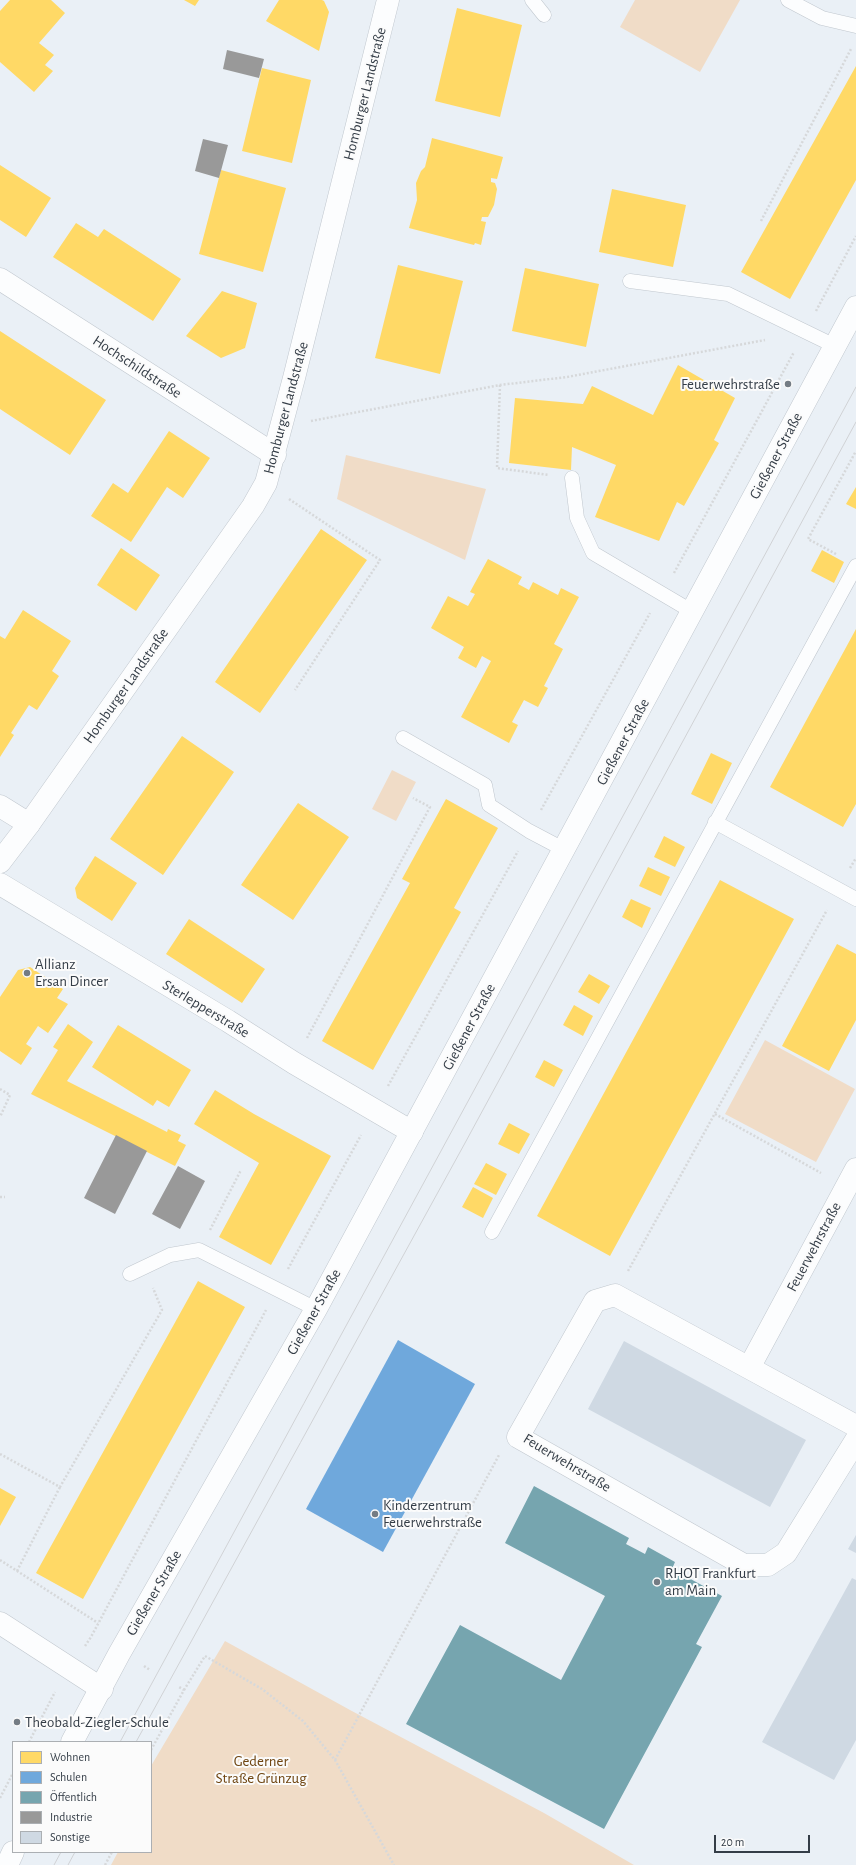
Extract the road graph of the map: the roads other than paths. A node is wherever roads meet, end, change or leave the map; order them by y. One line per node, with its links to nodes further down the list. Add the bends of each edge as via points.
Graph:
1 (388, 0): 10 (street, Homburger Landstraße)
2 (532, 0): 4 (lane)
3 (788, 0): 5 (lane, via 822,18)
4 (544, 15)
5 (856, 26)
6 (0, 279): 10 (street, Hochschildstraße)
7 (630, 281): 9 (lane, via 728,294)
8 (856, 307): 9 (street, Gießener Straße)
9 (835, 346): 13 (street, Gießener Straße)
10 (275, 455): 17 (street, Homburger Landstraße, via 266,483 248,512)
11 (572, 478): 13 (lane, via 576,518 593,553)
12 (856, 566): 16 (lane)
13 (693, 612): 18 (street, Gießener Straße)
14 (403, 738): 18 (lane, via 485,785 489,805)
15 (0, 806): 17 (street)
16 (716, 822): 21 (lane); 24 (lane)
17 (29, 824): 19 (street, Homburger Landstraße)
18 (565, 850): 22 (street, Gießener Straße)
19 (0, 862)
20 (0, 884): 22 (street, Sterlepperstraße)
21 (856, 899)
22 (412, 1132): 26 (street, Gießener Straße)
23 (851, 1178): 27 (street, Feuerwehrstraße)
24 (492, 1232)
25 (130, 1274): 26 (lane, via 170,1255 199,1250)
26 (316, 1309): 31 (street, Gießener Straße, via 119,1654)
27 (750, 1366): 28 (street); 29 (street, Feuerwehrstraße, via 616,1295 595,1301 518,1437 744,1565 768,1565 786,1553)
28 (856, 1426)
29 (856, 1440)
30 (0, 1623): 31 (street)
31 (102, 1689): 32 (street, Gießener Straße)
32 (73, 1741)
33 (13, 1853): 34 (street)
34 (7, 1865)

